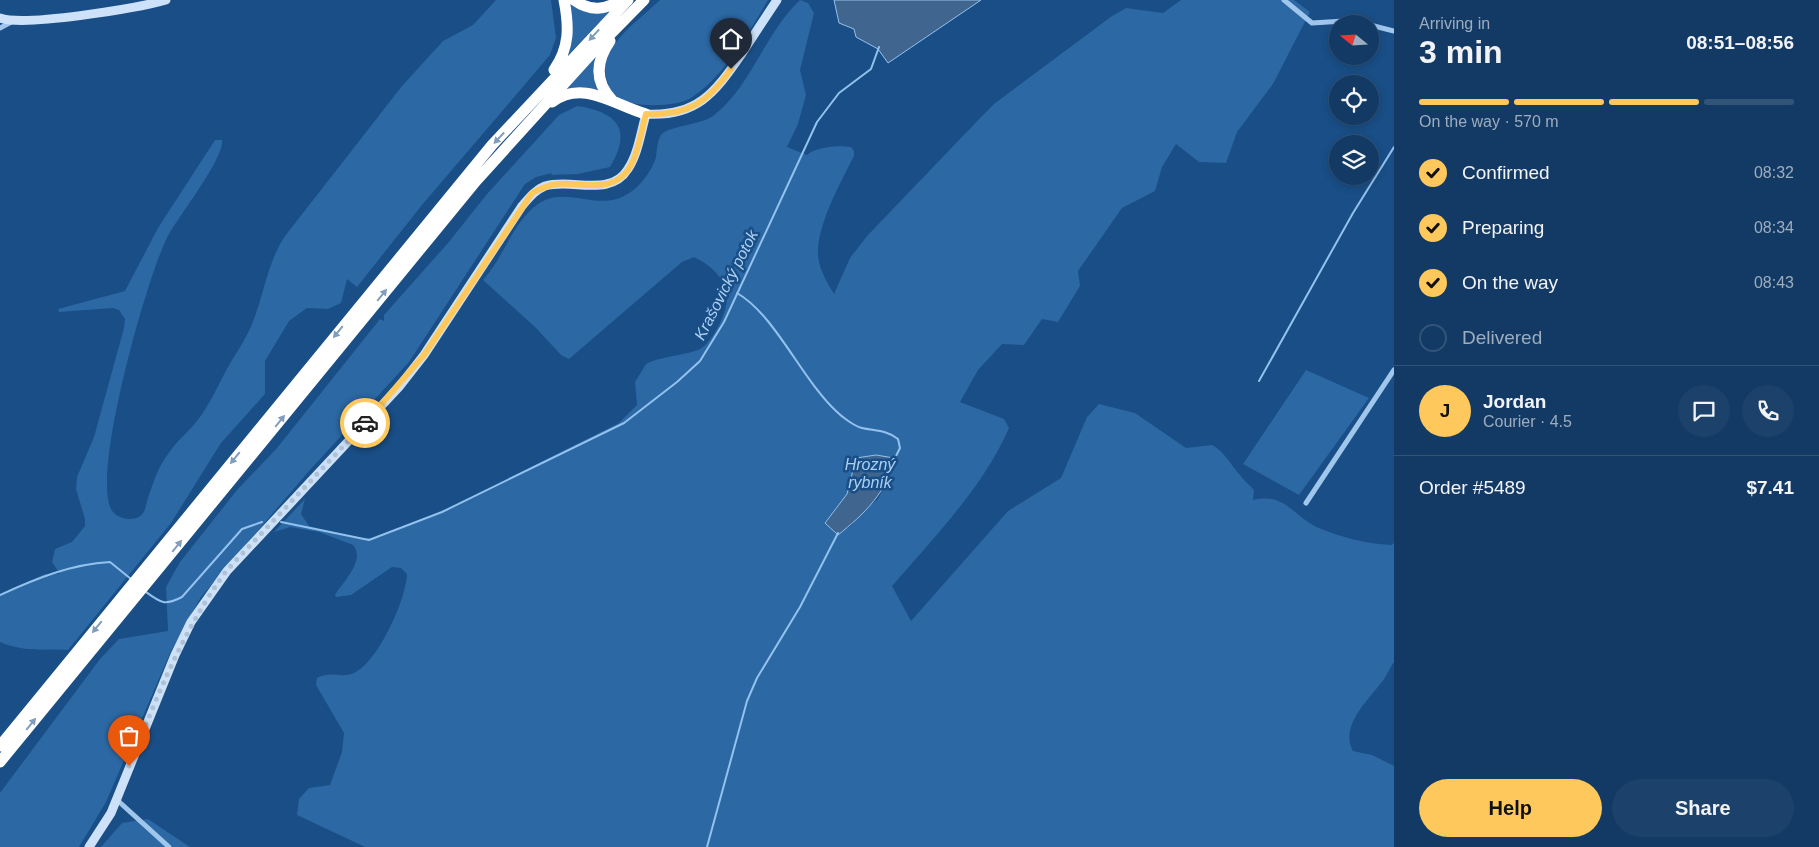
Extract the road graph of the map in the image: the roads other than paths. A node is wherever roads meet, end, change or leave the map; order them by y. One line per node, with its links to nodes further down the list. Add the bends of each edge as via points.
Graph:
1 (166, 0): 11 (street, via 136,7)
2 (564, 0): 17 (highway, via 568,22 566,47)
3 (574, 0): 4 (highway, via 586,7 599,9)
4 (622, 0)
5 (628, 0): 17 (highway, one-way to 17)
6 (644, 0): 10 (highway)
7 (778, 0): 18 (street, via 720,85 707,98 677,113)
8 (1284, 0): 12 (street, via 1312,22)
9 (0, 18): 11 (street)
10 (627, 18): 16 (highway, via 603,52 598,66 602,86); 19 (highway)
11 (14, 20): 14 (street)
12 (1329, 21)
13 (1379, 27): 15 (street)
14 (0, 28)
15 (1394, 31)
16 (614, 101): 18 (highway); 19 (highway, via 594,94 572,92 560,96)
17 (532, 102): 22 (highway, one-way to 22, via 413,240)
18 (646, 114): 26 (street, via 633,161 619,179 606,185 545,186 532,193 409,374 227,570 191,622 175,655)
19 (534, 115): 22 (highway, one-way to 19)
20 (1394, 370): 21 (street)
21 (1306, 502)
22 (142, 581): 23 (highway)
23 (132, 592): 24 (highway, one-way to 24); 25 (highway, one-way to 23)
24 (0, 746)
25 (0, 762)
26 (116, 799): 27 (street, via 111,813); 28 (street)
27 (89, 847)
28 (169, 847)

